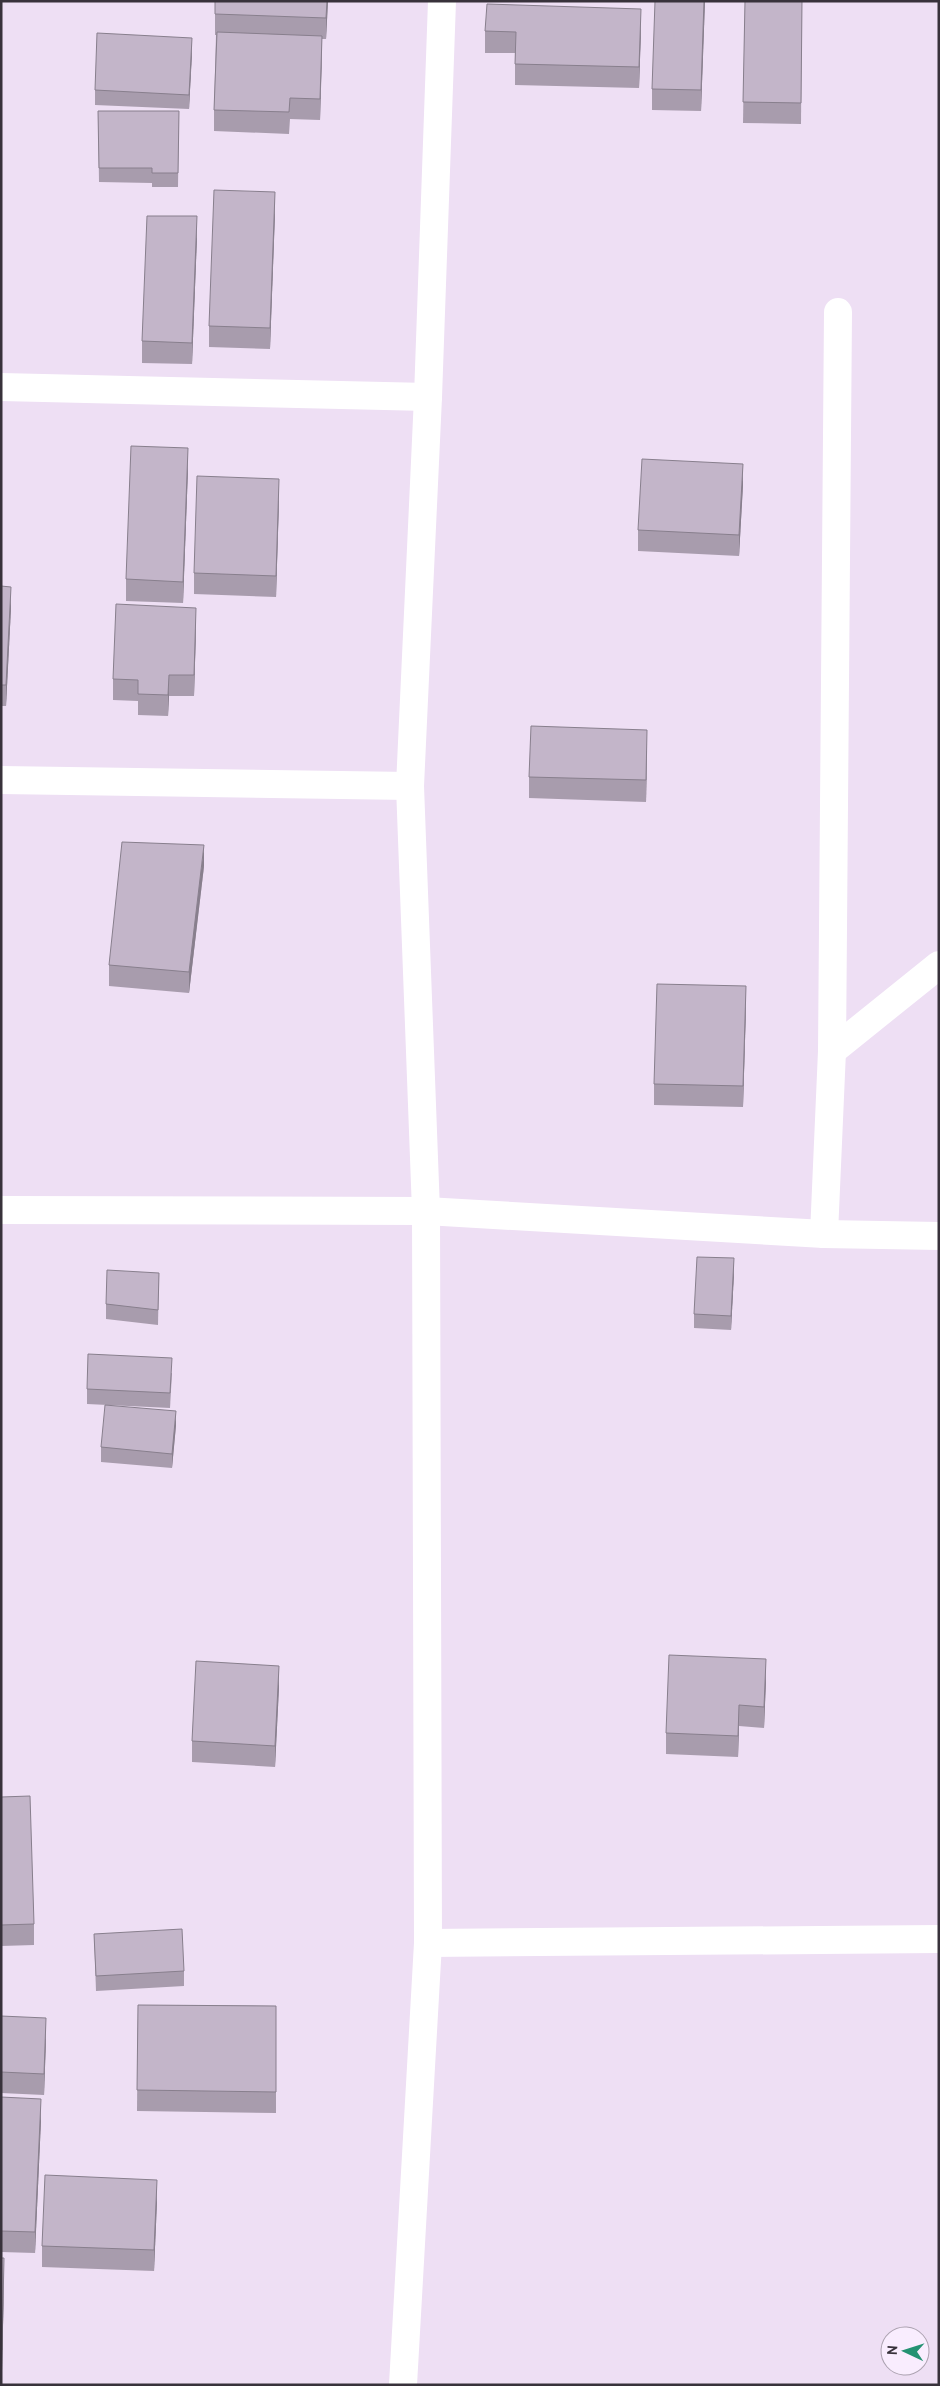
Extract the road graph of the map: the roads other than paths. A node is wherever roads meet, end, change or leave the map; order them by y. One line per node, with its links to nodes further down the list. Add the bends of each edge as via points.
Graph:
1 (442, 1): 4 (street)
2 (838, 312): 8 (street)
3 (1, 387): 4 (street)
4 (428, 397): 6 (street)
5 (1, 780): 6 (street)
6 (410, 786): 10 (street)
7 (939, 965): 8 (street)
8 (832, 1051): 11 (street)
9 (1, 1210): 10 (street)
10 (426, 1211): 11 (street); 14 (street)
11 (824, 1234): 12 (street)
12 (939, 1236)
13 (939, 1939): 14 (street)
14 (428, 1943): 15 (street)
15 (402, 2385)

